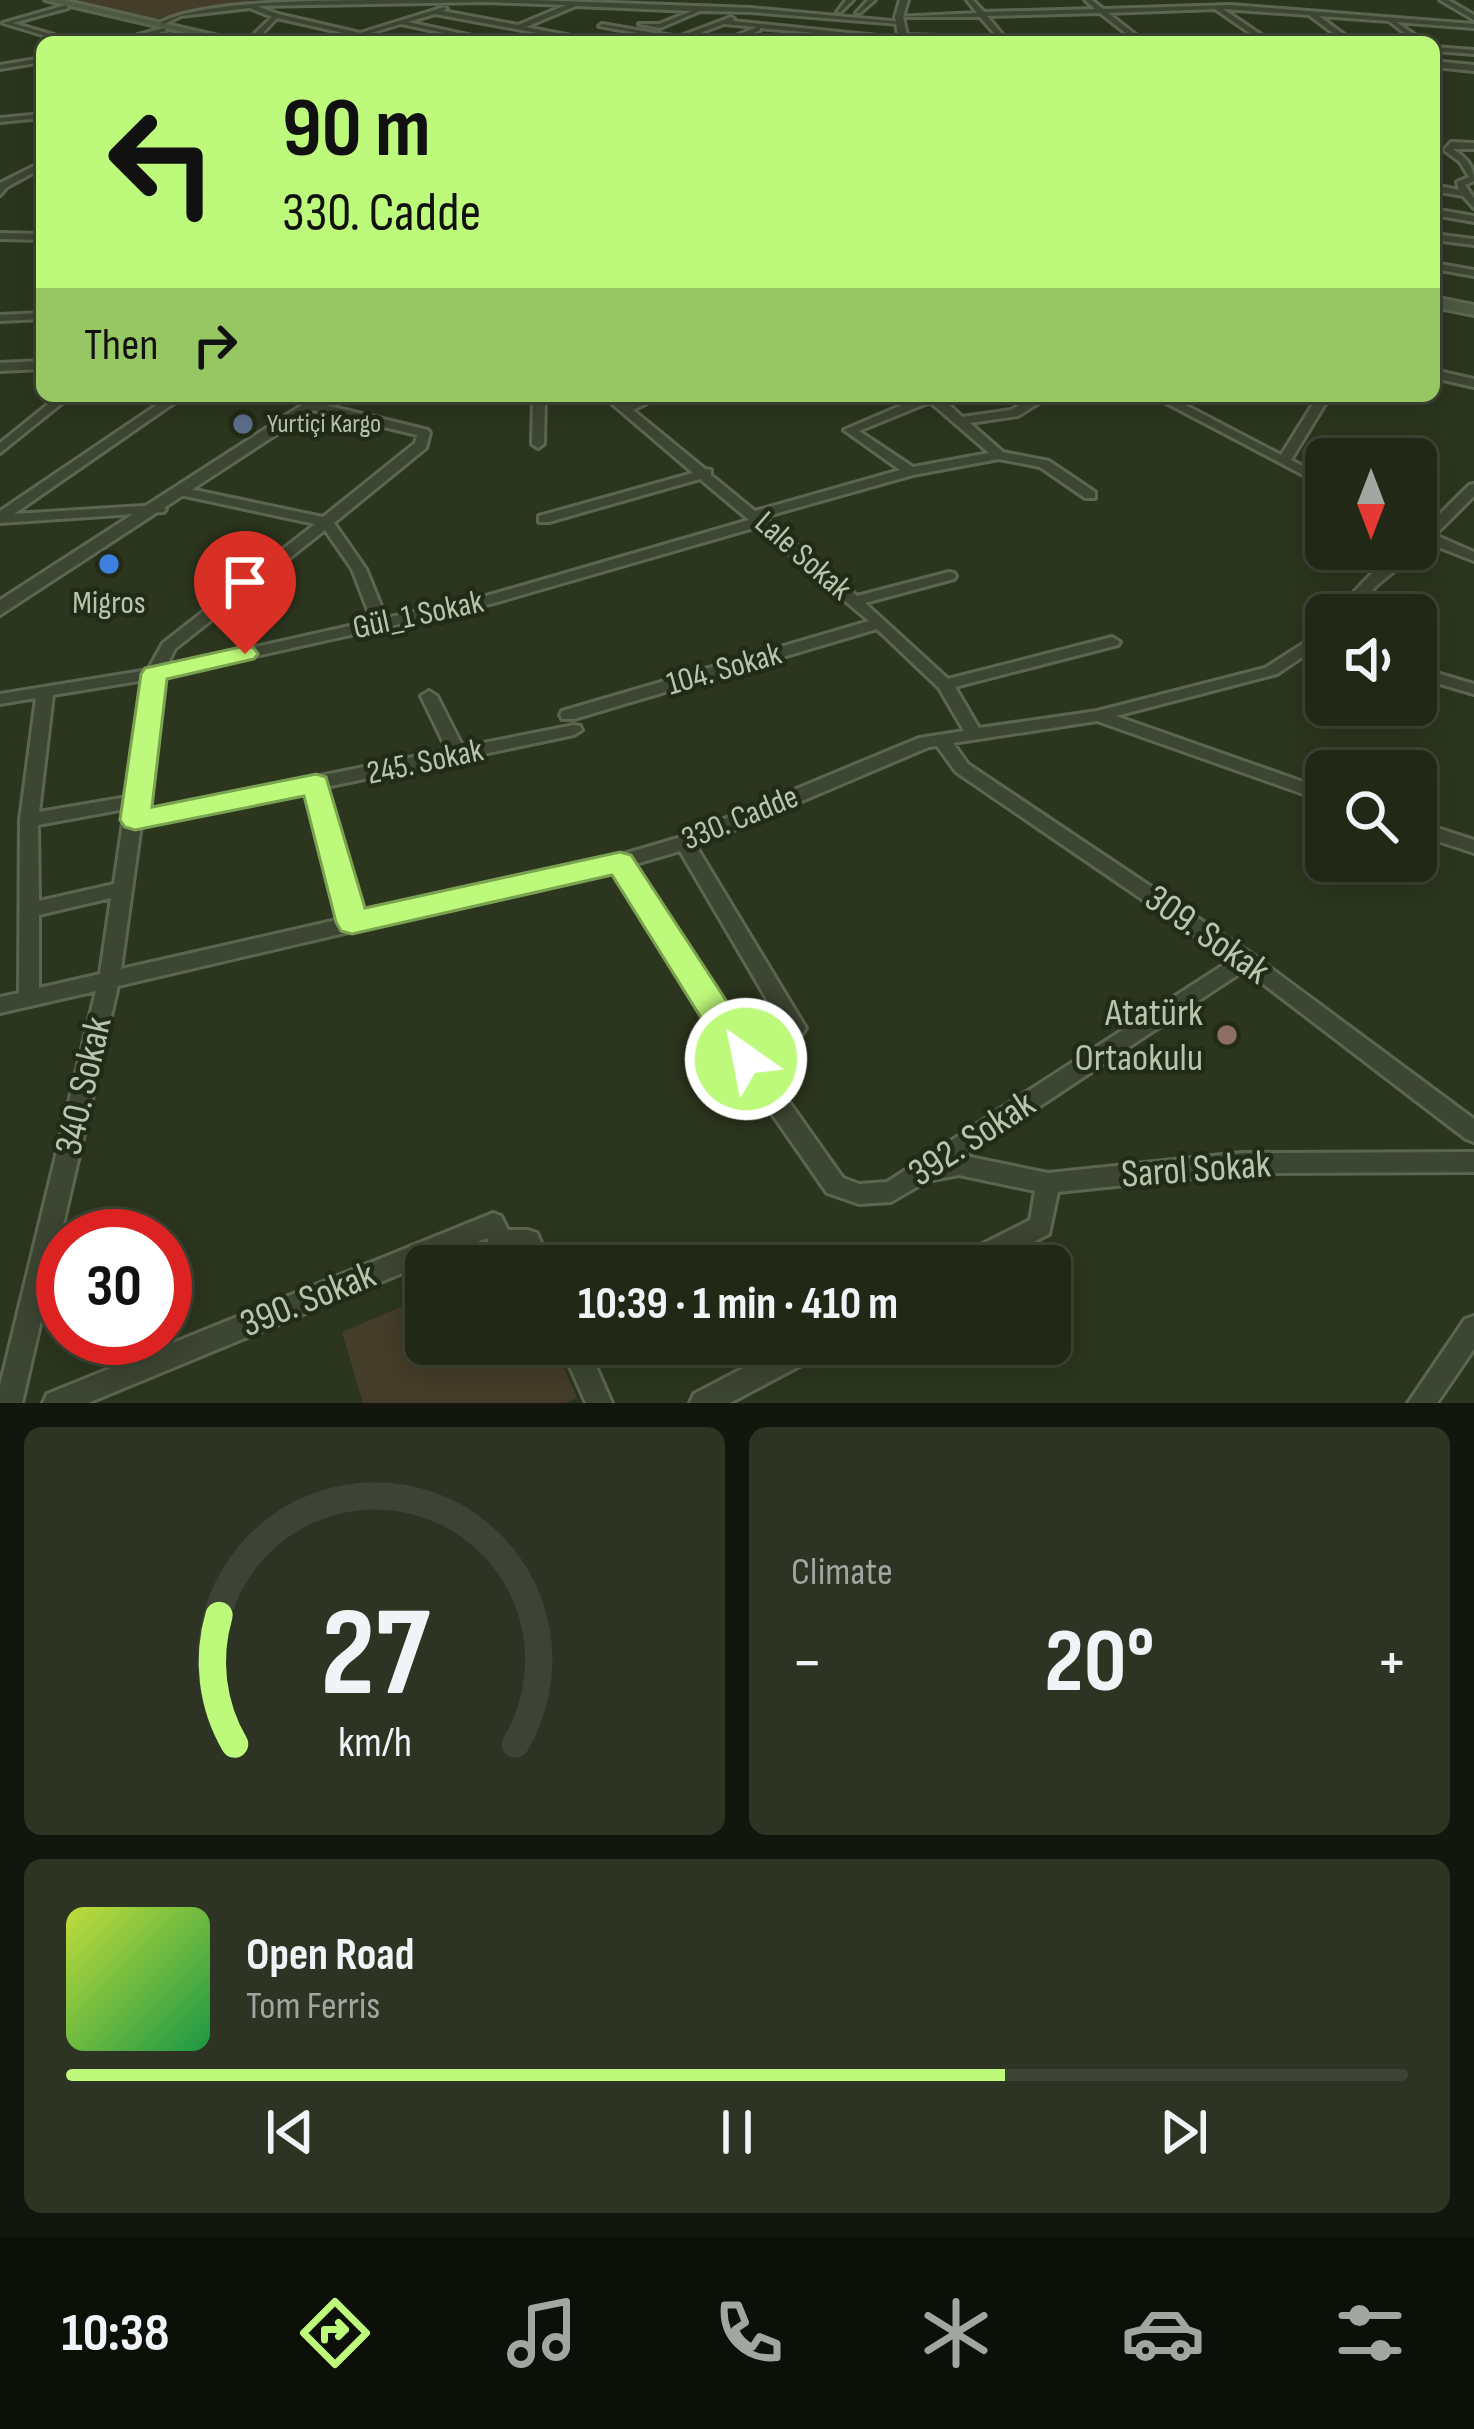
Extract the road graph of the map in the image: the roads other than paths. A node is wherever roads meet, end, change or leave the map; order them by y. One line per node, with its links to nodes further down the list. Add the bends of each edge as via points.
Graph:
1 (31, 0): 22 (main road)
2 (50, 0): 44 (main road)
3 (347, 0): 4 (street); 19 (street); 45 (street)
4 (486, 0): 15 (street); 27 (street)
5 (829, 0): 28 (street)
6 (850, 0): 26 (street)
7 (872, 0): 33 (street)
8 (904, 0): 48 (street)
9 (970, 0): 34 (street)
10 (1088, 0): 31 (street)
11 (1200, 0): 24 (street)
12 (1216, 0): 24 (street)
13 (1293, 0): 29 (street)
14 (1443, 0): 39 (street)
15 (546, 2): 16 (street); 41 (street)
16 (575, 2): 17 (street); 46 (street)
17 (600, 2): 21 (street)
18 (766, 2): 25 (street); 28 (street)
19 (252, 3): 32 (street); 44 (street, via 179,14)
20 (674, 3): 21 (street); 23 (street)
21 (653, 6): 36 (street)
22 (66, 8): 42 (street); 44 (main road)
23 (704, 8): 25 (street); 36 (street, via 661,26)
24 (1227, 8): 29 (street); 31 (street); 71 (street); 72 (street)
25 (750, 10): 30 (street); 37 (street)
26 (839, 10): 28 (street); 33 (street)
27 (434, 12): 40 (street); 41 (street)
28 (816, 12): 30 (street); 33 (street)
29 (1310, 12): 35 (street); 73 (street)
30 (785, 13): 43 (street)
31 (1105, 14): 34 (street); 70 (street)
32 (275, 16): 45 (street); 56 (street)
33 (856, 16): 38 (street); 48 (street); 66 (street)
34 (984, 16): 48 (street); 69 (street)
35 (1387, 19): 39 (street); 47 (street)
36 (616, 20): 62 (street, via 602,26)
37 (724, 22): 43 (street); 63 (street)
38 (880, 22): 48 (street); 67 (street)
39 (1474, 22)
40 (402, 23): 49 (street); 50 (street)
41 (494, 23): 46 (street)
42 (3, 24): 52 (street)
43 (766, 26): 64 (street); 65 (street)
44 (162, 27): 53 (street); 54 (main road); 55 (main road)
45 (332, 28): 50 (street)
46 (520, 28): 61 (street)
47 (1401, 28): 51 (street); 74 (street)
48 (901, 29): 68 (street)
49 (447, 32): 59 (street); 60 (street)
50 (360, 35): 57 (street); 58 (street)
51 (1474, 35)
52 (50, 36)
53 (135, 36)
54 (194, 36)
55 (208, 36)
56 (256, 36)
57 (356, 36)
58 (365, 36)
59 (434, 36)
60 (467, 36)
61 (563, 36)
62 (653, 36)
63 (685, 36)
64 (741, 36)
65 (829, 36)
66 (849, 36)
67 (878, 36)
68 (946, 36)
69 (1000, 36)
70 (1131, 36)
71 (1261, 36)
72 (1271, 36)
73 (1343, 36)
74 (1412, 36)
75 (1440, 50): 76 (street)
76 (1474, 52)
77 (1440, 54): 80 (street)
78 (36, 63): 81 (street)
79 (1440, 65): 80 (street)
80 (1457, 66): 82 (street)
81 (0, 67)
82 (1474, 68)
83 (36, 117): 84 (street)
84 (0, 120)
85 (1474, 146): 87 (street, via 1448,150)
86 (36, 168): 90 (street)
87 (1474, 178): 92 (street)
88 (1440, 179): 92 (street)
89 (28, 184): 90 (street)
90 (4, 186)
91 (1440, 188): 92 (street)
92 (1463, 189): 93 (street)
93 (1474, 205)
94 (1440, 213): 95 (street)
95 (1474, 219)
96 (0, 236): 97 (street)
97 (36, 237)
98 (1440, 238): 99 (street)
99 (1474, 242)
100 (1440, 267): 101 (street)
101 (1474, 273)
102 (1440, 307): 103 (main road)
103 (1474, 315)
104 (36, 316): 105 (street)
105 (0, 318)
106 (36, 365): 107 (street)
107 (0, 367)
108 (1440, 375): 109 (street)
109 (1474, 383)
110 (58, 402): 125 (street)
111 (169, 402): 135 (street)
112 (319, 402): 132 (street)
113 (323, 402): 138 (street, via 424,433 421,445)
114 (539, 402): 124 (street)
115 (616, 402): 122 (street, Lale Sokak)
116 (643, 402): 122 (street)
117 (918, 402): 128 (street, via 850,430)
118 (939, 402): 123 (street)
119 (1033, 402): 123 (street)
120 (1171, 402): 127 (street)
121 (1320, 402): 127 (street)
122 (626, 410): 130 (street, Lale Sokak)
123 (958, 421): 126 (street)
124 (538, 444)
125 (0, 448)
126 (998, 455): 128 (street, Gül_1 Sokak); 133 (street, via 1044,464)
127 (1284, 461): 129 (street)
128 (911, 471): 136 (street, Gül_1 Sokak)
129 (1305, 472)
130 (706, 473): 136 (street, Lale Sokak); 137 (street)
131 (1474, 488): 139 (street)
132 (185, 492): 134 (street); 138 (street)
133 (1090, 495)
134 (160, 509): 135 (street); 144 (street)
135 (0, 518)
136 (759, 518): 146 (street, Lale Sokak); 149 (street, Gül_1 Sokak, via 489,600)
137 (544, 519)
138 (326, 522): 149 (street, via 359,569); 153 (street, via 169,646)
139 (1437, 523)
140 (1437, 546): 141 (street)
141 (1474, 557)
142 (1386, 570): 145 (street)
143 (949, 576): 146 (street)
144 (41, 584): 147 (street); 148 (street)
145 (1361, 594)
146 (855, 601): 150 (street, Lale Sokak)
147 (0, 606)
148 (0, 620)
149 (380, 623): 153 (street, Gül_1 Sokak)
150 (880, 623): 155 (street, Lale Sokak); 161 (street, 104. Sokak)
151 (1112, 642): 155 (street)
152 (1305, 651): 160 (street, 330. Cadde, via 1271,670)
153 (154, 674): 157 (street, Gül_1 Sokak); 167 (street, 340. Sokak)
154 (1437, 678): 156 (street)
155 (945, 685): 162 (street, Lale Sokak)
156 (1474, 689)
157 (45, 692): 159 (street, Gül_1 Sokak); 168 (street)
158 (430, 696): 164 (street)
159 (0, 699)
160 (1097, 716): 162 (street, 330. Cadde); 166 (street)
161 (571, 723): 164 (street, 245. Sokak)
162 (975, 736): 163 (street, 330. Cadde)
163 (942, 740): 170 (street, 330. Cadde); 176 (street, 309. Sokak, via 962,768)
164 (458, 755): 165 (street, 245. Sokak)
165 (316, 784): 167 (street, 245. Sokak); 175 (street)
166 (1305, 789)
167 (136, 811): 168 (street, 245. Sokak); 173 (street, 340. Sokak)
168 (28, 820): 174 (street)
169 (1437, 834): 171 (street)
170 (685, 843): 172 (street, 330. Cadde); 180 (street, via 795,1028)
171 (1474, 847)
172 (620, 862): 175 (street, 330. Cadde); 180 (street, 392. Sokak)
173 (124, 888): 174 (street); 177 (street, 340. Sokak)
174 (30, 910): 178 (street)
175 (352, 922): 177 (street, 330. Cadde)
176 (1246, 960): 181 (street, 309. Sokak); 183 (street, 392. Sokak)
177 (109, 979): 178 (street, 330. Cadde); 192 (street, 340. Sokak)
178 (29, 998): 179 (street, 330. Cadde)
179 (0, 1005)
180 (746, 1059): 183 (street, 392. Sokak, via 835,1186 859,1195 891,1192)
181 (1474, 1132)
182 (1474, 1162): 184 (street, Sarol Sokak, via 1241,1163)
183 (921, 1172): 184 (street, Sarol Sokak, via 959,1166)
184 (1048, 1183): 187 (street, via 1041,1226)
185 (442, 1245): 186 (street, 390. Sokak, via 493,1224 500,1240)
186 (530, 1245)
187 (1004, 1245)
188 (405, 1260): 193 (street, 390. Sokak)
189 (1474, 1328): 196 (street)
190 (582, 1365): 194 (street)
191 (775, 1365): 195 (street)
192 (10, 1403)
193 (56, 1403)
194 (599, 1403)
195 (703, 1403)
196 (1421, 1403)

